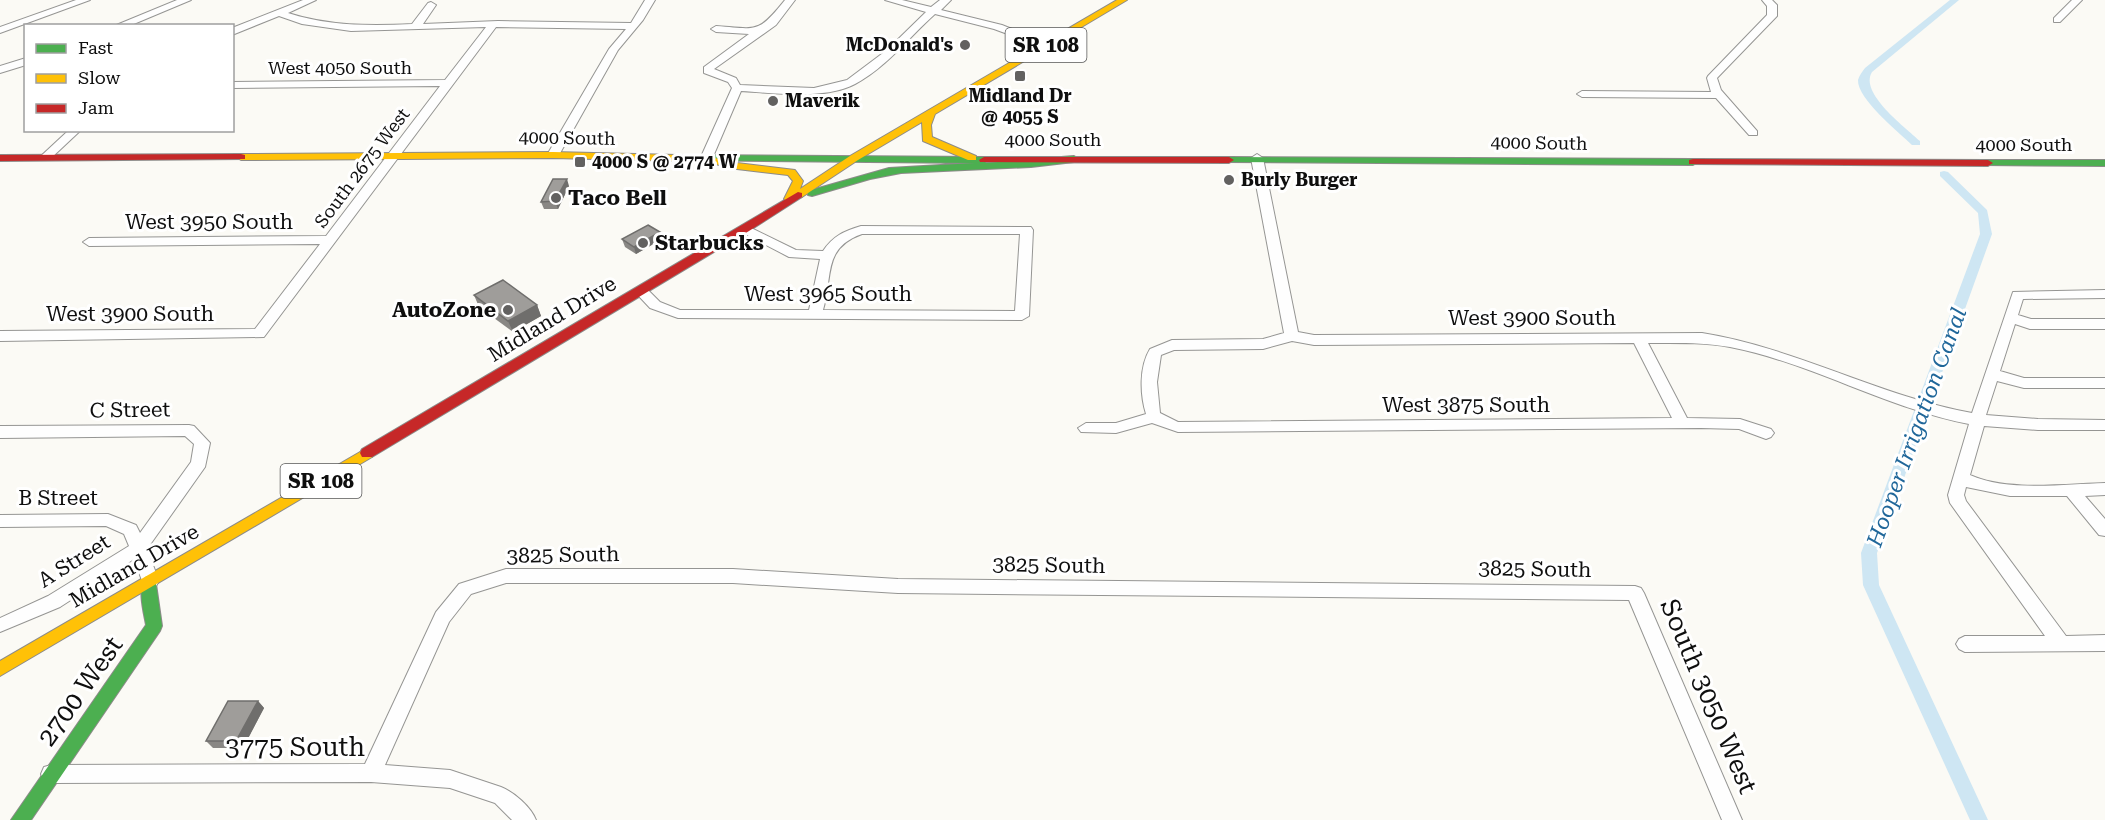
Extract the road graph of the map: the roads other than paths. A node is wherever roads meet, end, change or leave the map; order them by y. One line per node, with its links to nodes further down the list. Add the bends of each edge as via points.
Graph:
1 (85, 0): 20 (street)
2 (186, 0): 15 (street)
3 (311, 0): 13 (street)
4 (650, 0): 18 (street)
5 (790, 0): 22 (street, via 772,23)
6 (890, 0): 12 (street)
7 (946, 0): 12 (street)
8 (1123, 0): 23 (main road, Midland Drive / SR 108)
9 (1767, 0): 30 (street, via 1773,16 1712,78)
10 (2077, 0): 14 (street)
11 (431, 5): 17 (street)
12 (933, 10): 23 (street); 28 (street, via 891,52 851,82 814,91)
13 (279, 13): 17 (street, via 327,26); 21 (street)
14 (2057, 20)
15 (124, 24)
16 (493, 24): 17 (street); 18 (street); 26 (street, South 2675 West)
17 (416, 26)
18 (634, 26): 34 (street, via 614,49)
19 (716, 29): 22 (street)
20 (0, 30)
21 (234, 31)
22 (757, 32): 28 (street, via 709,67 708,71 732,80)
23 (1047, 45): 31 (main road, Midland Drive / SR 108)
24 (24, 62): 25 (street)
25 (0, 70)
26 (448, 83): 27 (street, West 4050 South); 35 (street, South 2675 West)
27 (234, 85)
28 (737, 88): 41 (street)
29 (1582, 94): 30 (street)
30 (1720, 95): 33 (street)
31 (931, 113): 38 (main road, Midland Drive / SR 108); 39 (main road, via 926,125 927,139)
32 (74, 132): 37 (street)
33 (1753, 133)
34 (553, 155): 35 (main road, 4000 South); 41 (main road, 4000 South)
35 (393, 157): 37 (main road, 4000 South); 46 (street, South 2675 West)
36 (0, 158): 37 (main road, 4000 South)
37 (45, 158)
38 (854, 158): 39 (main road, 4000 South); 41 (main road, 4000 South); 44 (main road, Midland Drive / SR 108)
39 (972, 158): 42 (main road, 4000 South)
40 (1257, 158): 42 (main road, 4000 South); 43 (main road, 4000 South); 56 (street)
41 (706, 159): 44 (main road, via 791,172 798,181)
42 (1074, 159): 44 (main road, via 1039,166 900,170)
43 (2105, 163)
44 (790, 199): 45 (main road, Midland Drive / SR 108)
45 (745, 229): 48 (street, via 794,254); 49 (main road, Midland Drive / SR 108)
46 (330, 240): 47 (street, West 3950 South); 54 (street, South 2675 West)
47 (89, 242)
48 (826, 255): 51 (street); 51 (street, West 3965 South, via 835,240 861,230 1027,231 1022,316)
49 (640, 291): 51 (street, West 3965 South, via 655,305 678,314); 73 (main road, Midland Drive / SR 108)
50 (2105, 294): 52 (street, via 2018,295)
51 (814, 315)
52 (2010, 317): 53 (street, via 2030,324); 58 (street)
53 (2105, 324)
54 (260, 334): 55 (street, West 3900 South)
55 (0, 336)
56 (1292, 336): 57 (street, West 3900 South, via 1314,340); 61 (street, West 3900 South, via 1263,344 1160,348 1151,356 1150,363 1152,412)
57 (1638, 338): 60 (street, West 3900 South, via 1737,342 1897,398); 62 (street)
58 (1991, 374): 59 (street, via 2024,383); 60 (street)
59 (2105, 383)
60 (1969, 418): 63 (street, West 3900 South, via 2016,424); 67 (street)
61 (1160, 420): 62 (street, West 3875 South, via 1178,427); 64 (street, West 3875 South, via 1116,428)
62 (1683, 424): 66 (street, West 3875 South, via 1740,424)
63 (2105, 425)
64 (1086, 428)
65 (0, 432): 72 (street, C Street, via 189,430 202,443 199,463)
66 (1766, 433)
67 (1962, 478): 68 (street, via 1993,489); 76 (street, via 1956,495 1958,503)
68 (2070, 489): 69 (street); 71 (street)
69 (2105, 489)
70 (0, 521): 72 (street, B Street, via 108,520 130,530)
71 (2105, 530)
72 (138, 548): 73 (street, A Street); 75 (street, A Street, via 56,600)
73 (150, 581): 79 (main road, Midland Drive / SR 108); 81 (main road, 2700 West, via 154,626)
74 (1635, 593): 80 (street, 3825 South, via 898,586 733,576 506,576 465,590 441,618); 84 (street, South 3050 West)
75 (0, 625)
76 (2061, 643): 77 (street); 78 (street)
77 (2105, 643)
78 (1965, 644)
79 (0, 669)
80 (371, 773): 81 (street, 3775 South); 83 (street, 3775 South, via 450,779 501,796)
81 (51, 774): 82 (main road, 2700 West)
82 (20, 820)
83 (526, 820)
84 (1732, 820)

